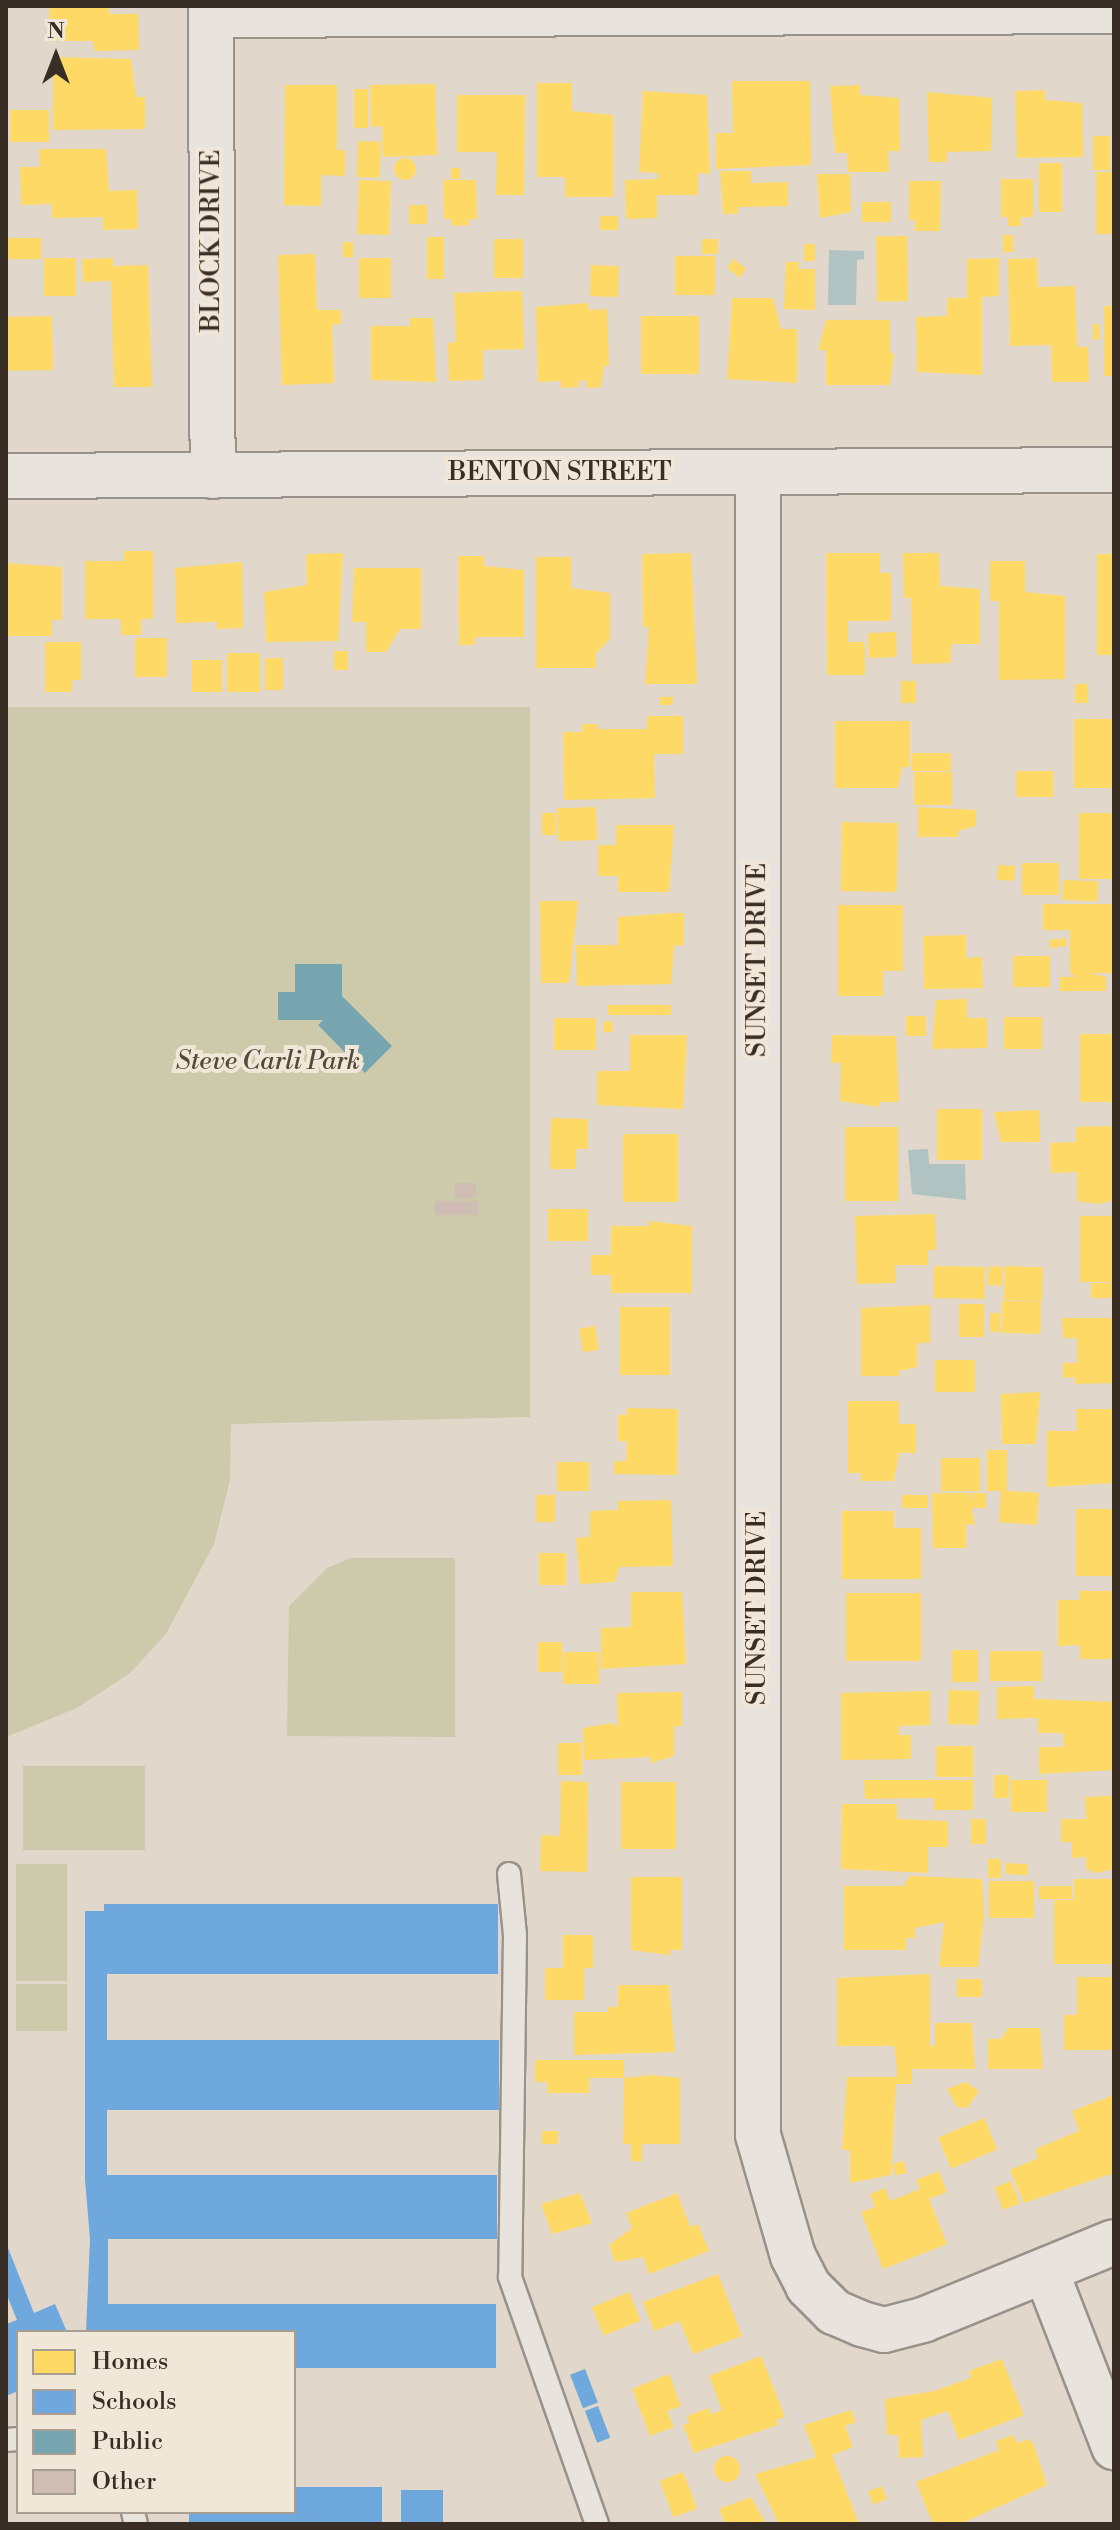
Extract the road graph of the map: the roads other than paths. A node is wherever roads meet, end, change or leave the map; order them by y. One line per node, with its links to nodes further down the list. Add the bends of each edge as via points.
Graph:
1 (211, 10): 2 (street); 6 (street, BLOCK DRIVE)
2 (1114, 11)
3 (1114, 470): 4 (street, BENTON STREET)
4 (758, 472): 6 (street, BENTON STREET); 9 (street, SUNSET DRIVE, via 758,2135 793,2256 808,2286 834,2312 884,2330)
5 (6, 476): 6 (street, BENTON STREET)
6 (213, 476)
7 (509, 1874): 11 (lane, via 515,1935 510,2277)
8 (1114, 2242): 9 (street, SUNSET DRIVE)
9 (1047, 2274): 10 (street)
10 (1114, 2447)
11 (597, 2524)

